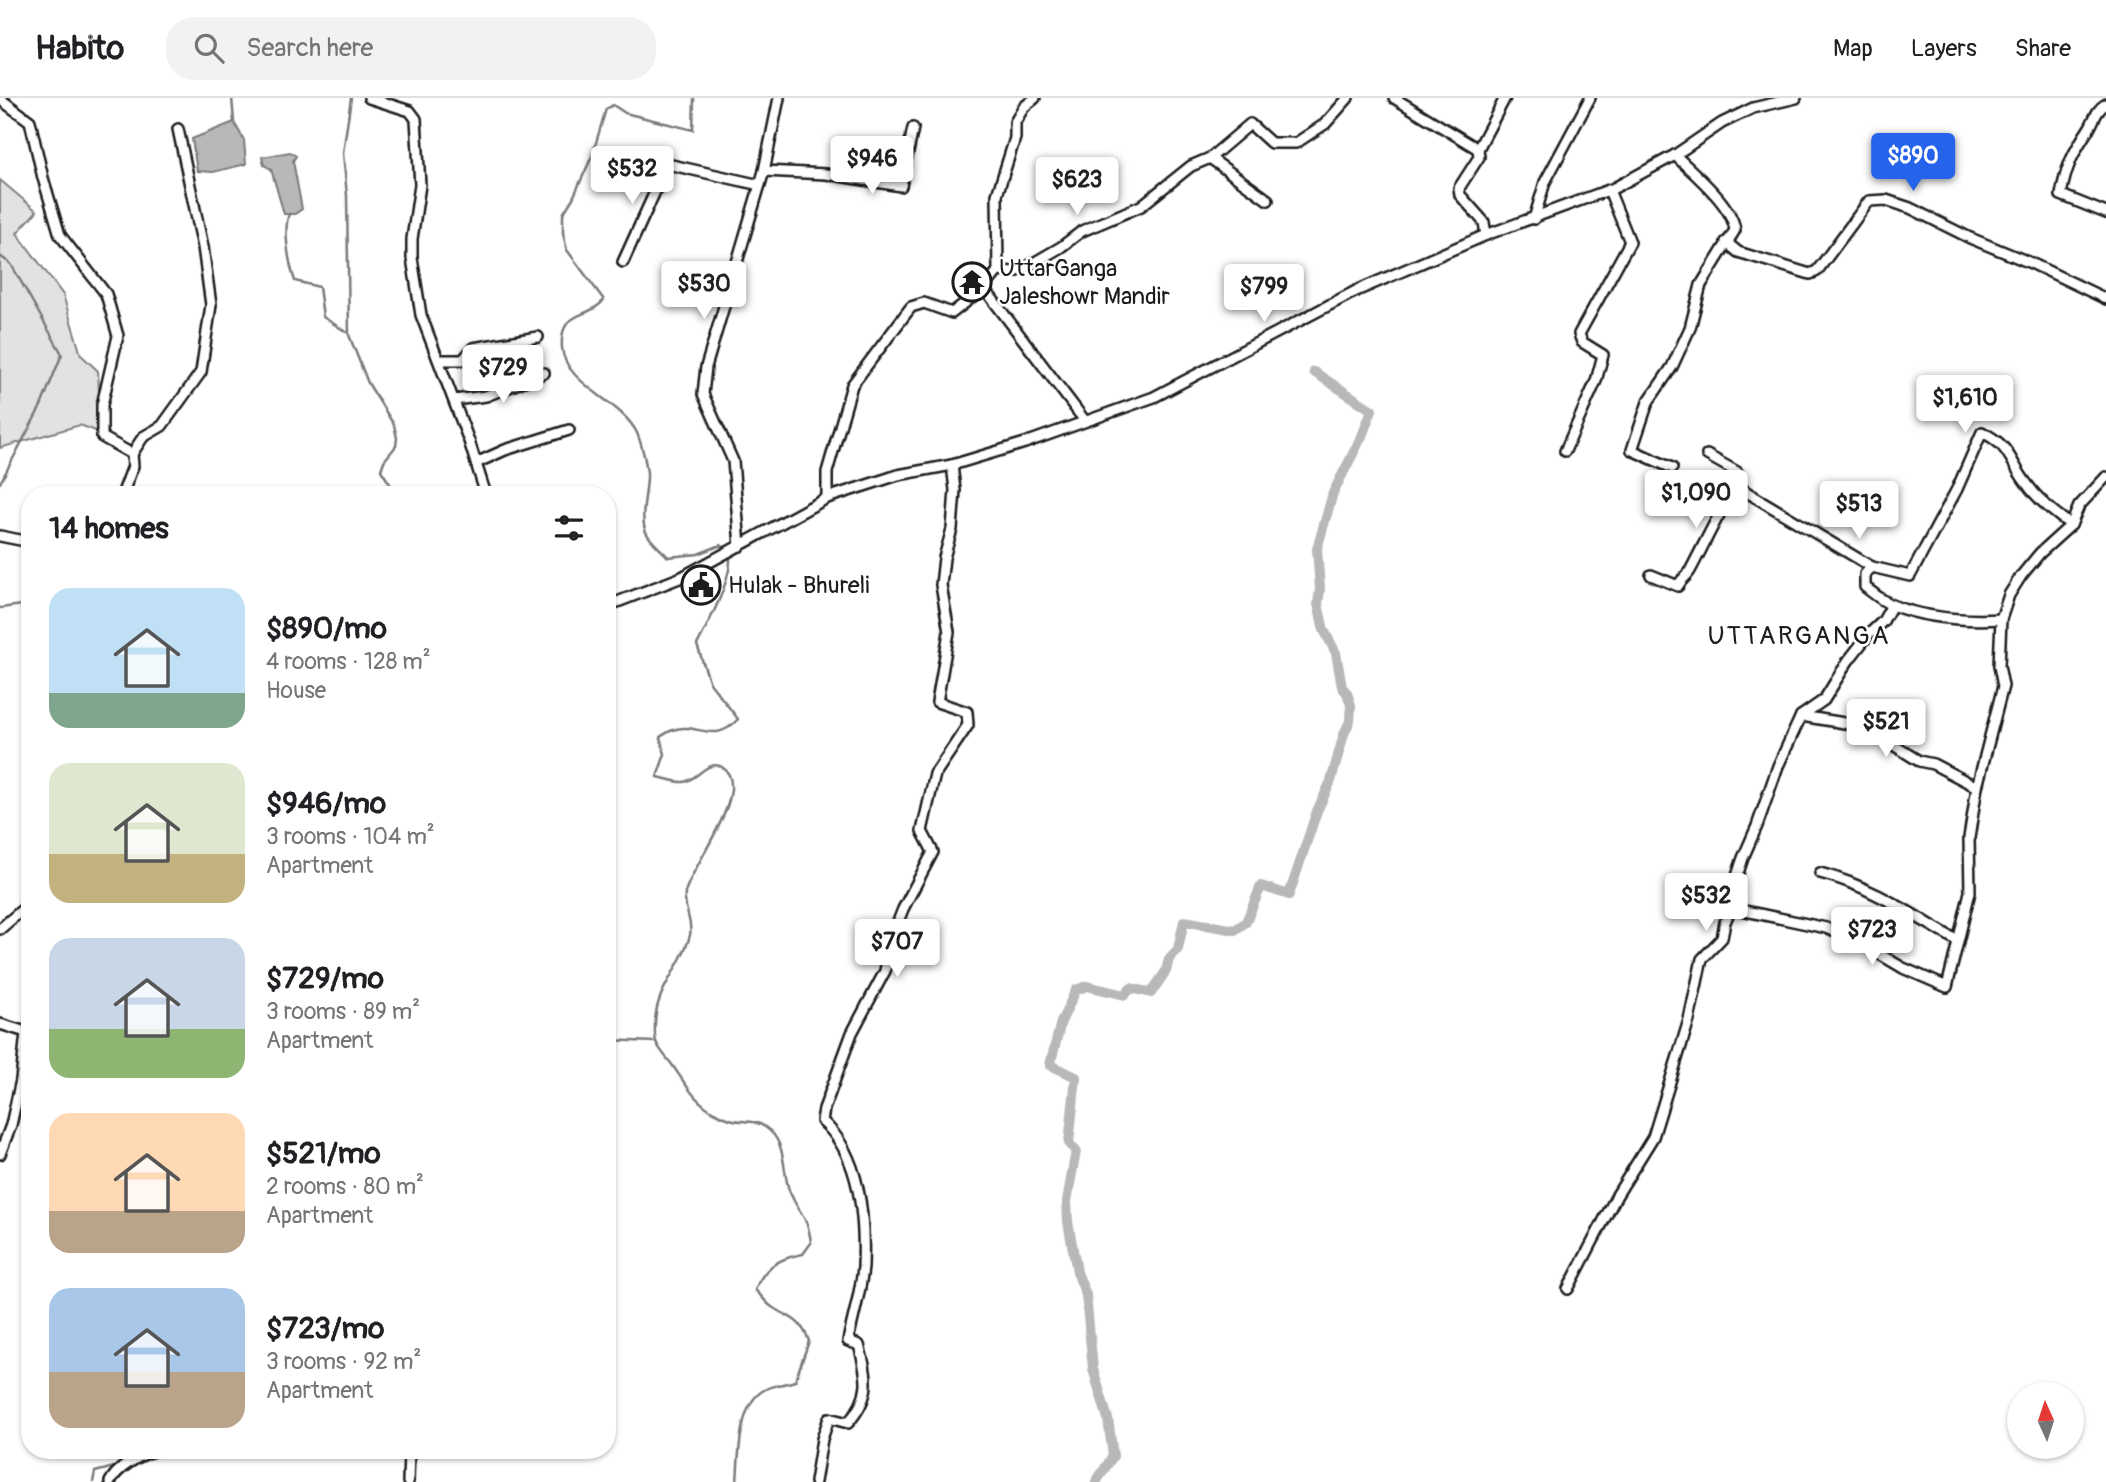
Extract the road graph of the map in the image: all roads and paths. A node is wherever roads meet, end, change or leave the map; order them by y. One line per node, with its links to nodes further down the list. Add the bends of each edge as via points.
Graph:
1 (369, 98): 31 (street, via 410,111 416,119 420,185 412,258 421,315)
2 (779, 98): 18 (street)
3 (1035, 98): 27 (street, via 1015,122 1016,138 997,195)
4 (1348, 98): 16 (street, via 1325,124 1296,143 1271,144 1250,124)
5 (1394, 98): 13 (street)
6 (1505, 98): 13 (street)
7 (1590, 98): 23 (street, via 1545,183)
8 (0, 99): 37 (street, via 30,121 60,235 106,294 118,336 102,405 102,437)
9 (1790, 99): 14 (street, via 1753,108)
10 (2106, 104): 22 (street, via 2076,146 2061,195)
11 (913, 128): 18 (street, via 901,186 826,174)
12 (178, 129): 37 (street, via 211,305 201,372 162,426 143,438)
13 (1478, 149): 24 (street, via 1479,157 1459,188 1484,222)
14 (1675, 155): 20 (street); 25 (street, via 1734,220 1735,230)
15 (632, 156): 17 (street)
16 (1210, 158): 21 (street); 27 (street, via 1191,166 1141,205 1082,232 1025,268)
17 (667, 163): 19 (street); 26 (street)
18 (764, 171): 19 (street)
19 (760, 185): 50 (street, via 706,367 704,394 733,461)
20 (1609, 190): 23 (street); 36 (street, via 1630,242 1579,334 1603,355)
21 (1268, 200)
22 (2106, 213)
23 (1534, 219): 24 (street)
24 (1486, 235): 34 (street, via 1356,291 1154,397)
25 (1726, 242): 29 (street, via 1738,252 1810,274 1817,271 1869,201 1886,200); 41 (street, via 1702,285 1690,328 1672,367 1647,402 1632,450)
26 (623, 262)
27 (998, 271): 28 (street)
28 (984, 288): 34 (street); 46 (street, via 952,313 924,303 911,307 852,385 827,472)
29 (2106, 299)
30 (538, 337): 31 (street, via 472,348 463,360)
31 (439, 360): 33 (street)
32 (544, 373): 33 (street, via 486,396)
33 (454, 400): 39 (street)
34 (1085, 421): 40 (street)
35 (569, 430): 39 (street)
36 (1565, 451)
37 (132, 454): 43 (street)
38 (1707, 454): 45 (street, via 1737,472)
39 (477, 463): 44 (street)
40 (952, 465): 46 (street, via 898,475); 72 (street, via 952,529 942,584 949,632 937,702 967,712 968,725 934,774 922,831 933,852 903,909 885,971 852,1033 824,1109 822,1121 836,1133 862,1204 863,1269 848,1341 859,1345 868,1386 860,1409 848,1423 829,1418 821,1438)
41 (1672, 468)
42 (2106, 477): 47 (street, via 2079,506)
43 (125, 486)
44 (483, 486)
45 (1738, 486): 51 (street); 52 (street, via 1678,586)
46 (827, 498): 50 (street)
47 (2071, 525): 51 (street, via 2041,502 2005,446 1982,432 1910,576); 55 (street, via 2021,576)
48 (0, 536): 49 (street)
49 (21, 540)
50 (739, 547): 53 (street, via 682,577)
51 (1872, 567): 54 (street, via 1865,574 1865,587)
52 (1651, 575)
53 (616, 603)
54 (1892, 605): 55 (street, via 1955,618); 56 (street, via 1824,700)
55 (2001, 619): 57 (street, via 2003,686)
56 (1801, 716): 57 (street, via 1863,726 1919,761); 59 (street, via 1743,858)
57 (1977, 787): 62 (street, via 1969,838 1970,891)
58 (1819, 873): 62 (street, via 1874,891)
59 (1731, 908): 62 (street, via 1826,928 1947,987); 67 (street, via 1722,938 1702,959 1689,1020 1653,1137)
60 (21, 910): 61 (street)
61 (0, 928)
62 (1956, 940)
63 (0, 1024): 64 (street)
64 (21, 1030)
65 (21, 1080): 66 (street)
66 (0, 1154)
67 (1568, 1289)
68 (136, 1459): 70 (street)
69 (409, 1459): 71 (street)
70 (110, 1482)
71 (408, 1482)
72 (816, 1482)

